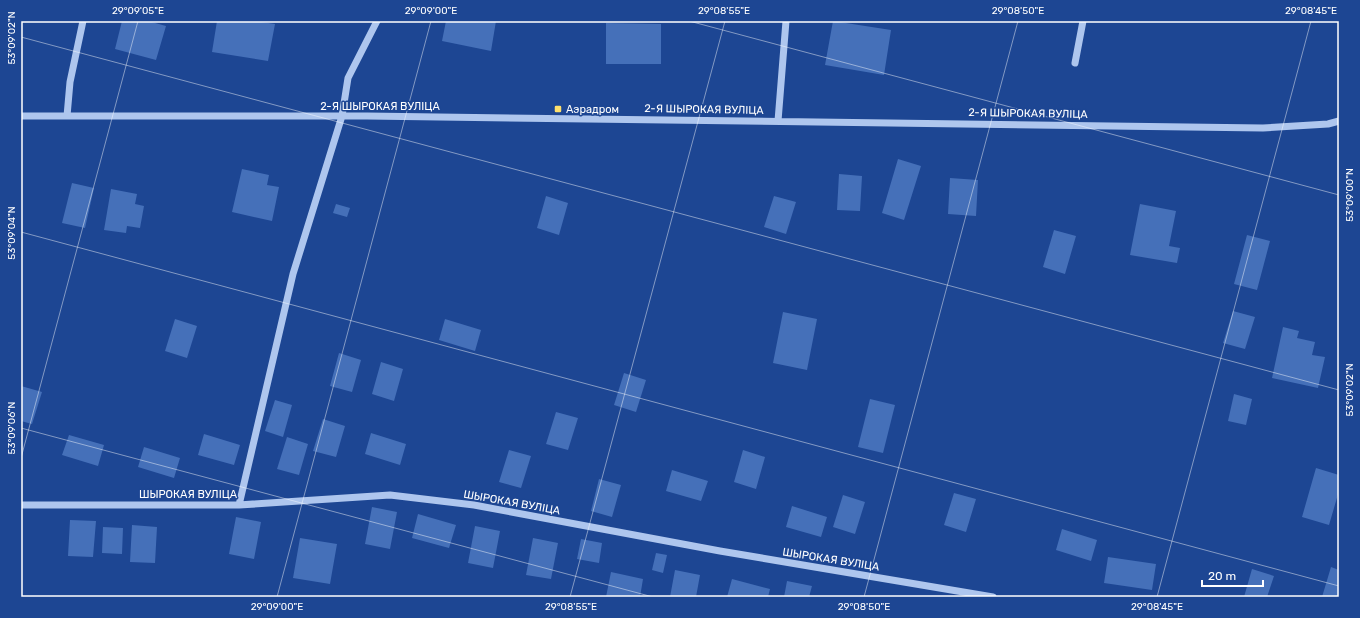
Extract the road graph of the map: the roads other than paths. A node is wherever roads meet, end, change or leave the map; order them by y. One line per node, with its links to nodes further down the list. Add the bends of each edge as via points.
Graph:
1 (83, 21): 7 (street, via 70,82)
2 (377, 21): 8 (street, via 348,78)
3 (786, 21): 9 (street)
4 (1082, 21): 5 (street)
5 (1075, 63)
6 (21, 116): 7 (street, 2-Я ШЫРОКАЯ ВУЛІЦА)
7 (67, 116): 8 (street, 2-Я ШЫРОКАЯ ВУЛІЦА)
8 (342, 116): 9 (street, 2-Я ШЫРОКАЯ ВУЛІЦА); 12 (street, via 293,274)
9 (778, 121): 10 (street, 2-Я ШЫРОКАЯ ВУЛІЦА, via 1264,128)
10 (1339, 121)
11 (21, 505): 12 (street, ШЫРОКАЯ ВУЛІЦА)
12 (239, 505): 13 (street, ШЫРОКАЯ ВУЛІЦА, via 390,495 451,503 720,552)
13 (993, 597)

